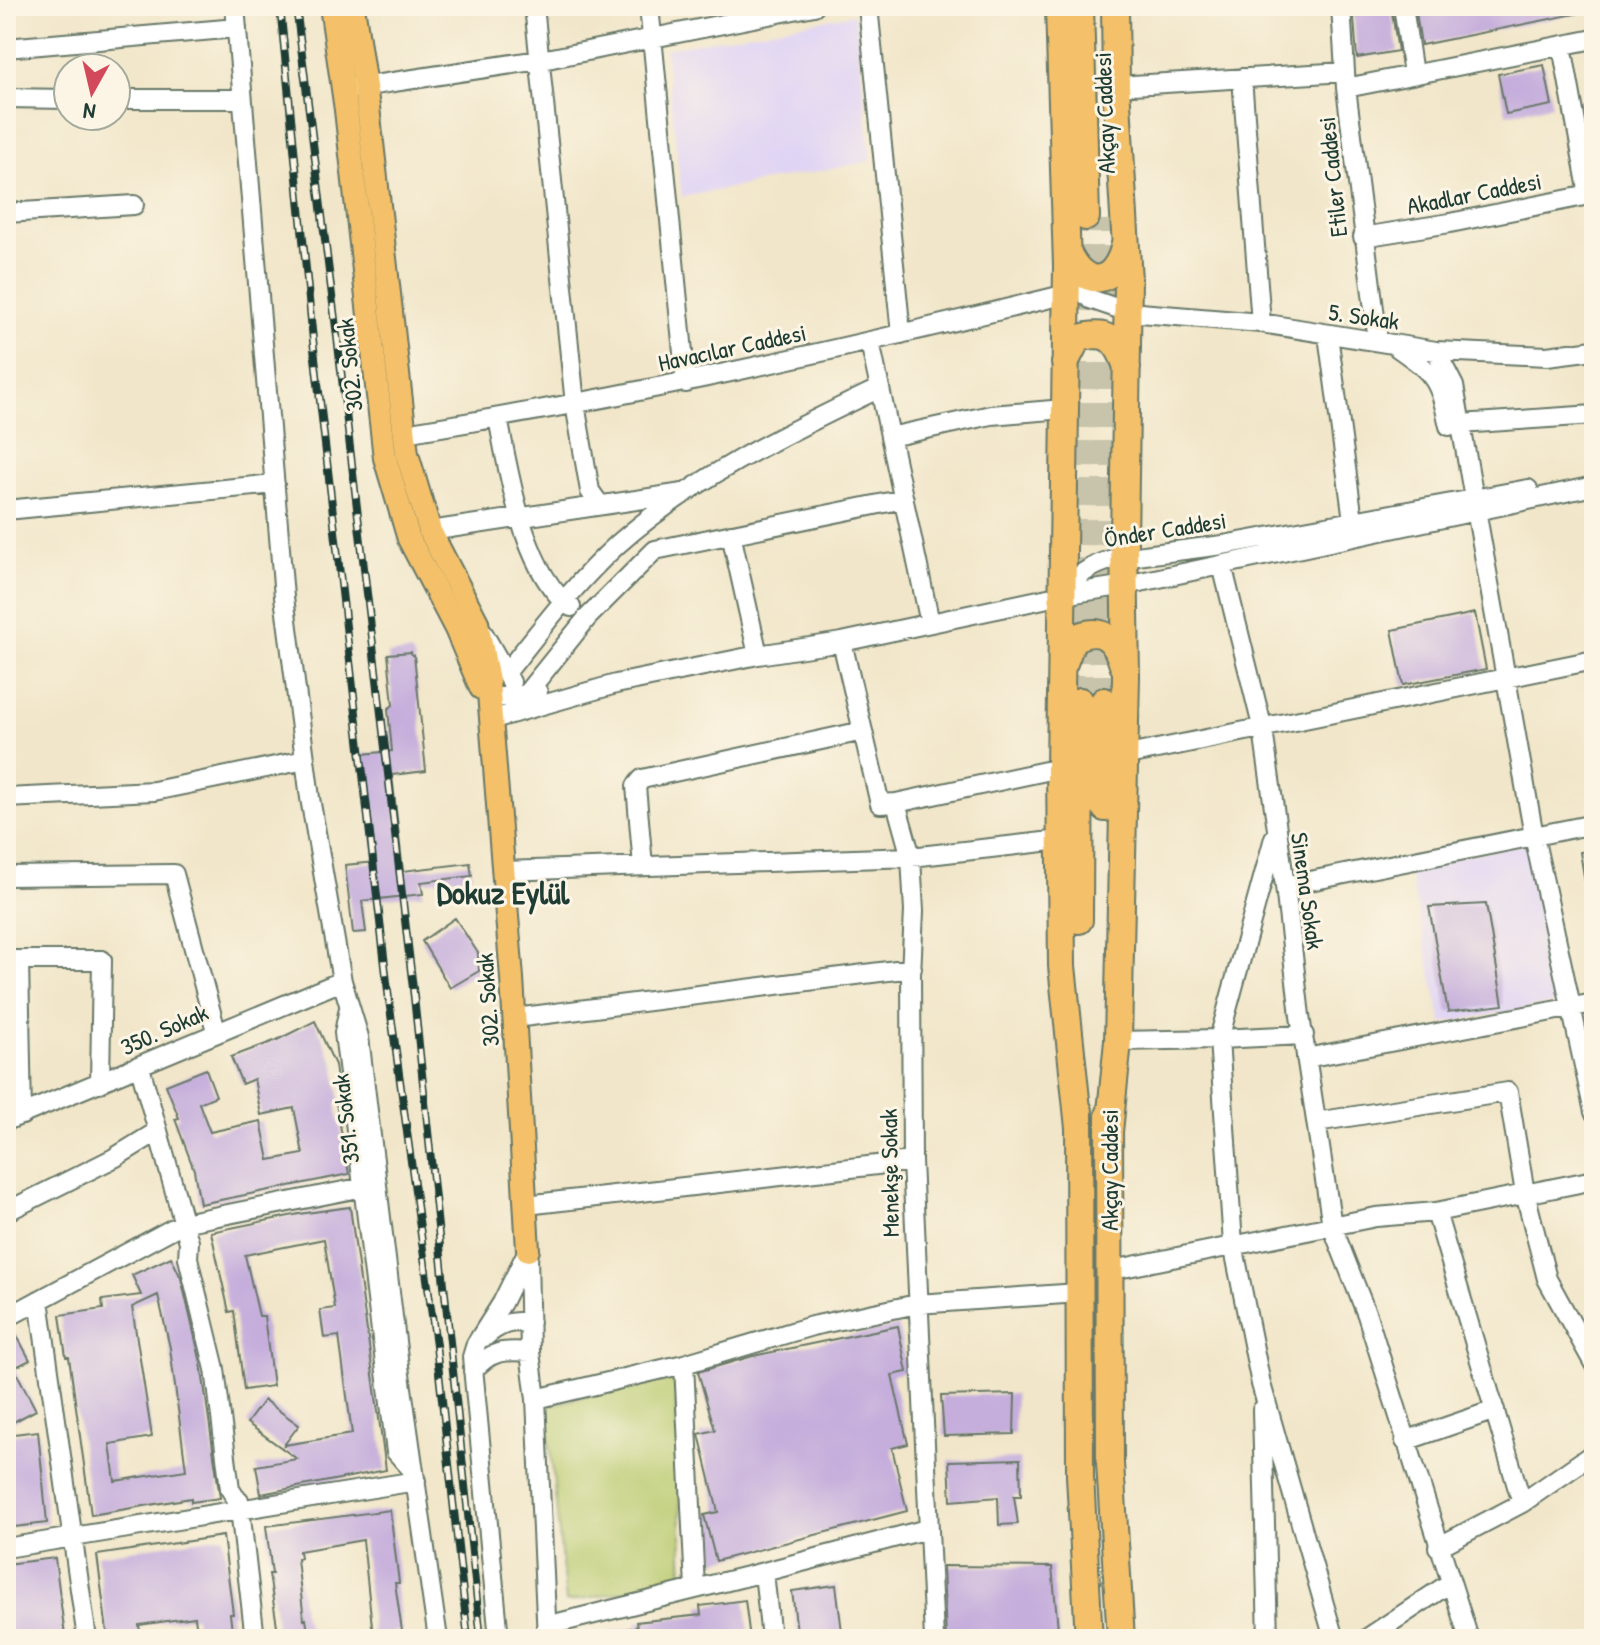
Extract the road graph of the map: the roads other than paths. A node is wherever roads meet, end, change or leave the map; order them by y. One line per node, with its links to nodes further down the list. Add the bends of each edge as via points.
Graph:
1 (235, 6): 14 (street, 351. Sokak)
2 (331, 6): 24 (main road, 302. Sokak)
3 (353, 6): 24 (main road, 302. Sokak)
4 (534, 6): 19 (street)
5 (649, 6): 15 (street)
6 (814, 6): 15 (street)
7 (868, 6): 37 (street)
8 (1059, 6): 34 (highway)
9 (1080, 6): 10 (highway, Akçay Caddesi, via 1097,218)
10 (1102, 6)
11 (1115, 6): 23 (highway)
12 (1341, 6): 22 (street, Etiler Caddesi)
13 (1403, 6): 20 (street)
14 (237, 28): 18 (street); 28 (street, 351. Sokak)
15 (652, 37): 19 (street); 45 (street)
16 (1594, 39): 17 (street)
17 (1562, 46): 20 (street); 29 (street)
18 (6, 48)
19 (541, 60): 24 (street); 47 (street)
20 (1413, 74): 22 (street)
21 (1242, 78): 22 (street); 23 (street); 36 (street)
22 (1346, 80): 32 (street, Etiler Caddesi)
23 (1116, 86): 33 (highway)
24 (354, 88): 52 (main road, 302. Sokak); 82 (main road, 302. Sokak, via 385,458 409,539 456,629)
25 (6, 98): 26 (street)
26 (52, 99)
27 (132, 99): 28 (street)
28 (242, 99): 55 (street, 351. Sokak)
29 (1591, 194): 32 (street, Akadlar Caddesi)
30 (134, 205): 31 (street)
31 (6, 213)
32 (1363, 237): 40 (street, Etiler Caddesi)
33 (1125, 241): 34 (highway, via 1113,273 1102,277 1074,267); 35 (highway)
34 (1067, 273): 35 (street, 5. Sokak, via 1090,299); 37 (street, Havacılar Caddesi); 43 (highway)
35 (1128, 312): 36 (street, 5. Sokak); 44 (highway)
36 (1261, 323): 38 (street, 5. Sokak)
37 (901, 334): 39 (street, Havacılar Caddesi)
38 (1328, 335): 40 (street, 5. Sokak); 63 (street)
39 (870, 342): 45 (street, Havacılar Caddesi); 46 (street)
40 (1384, 342): 42 (street, 5. Sokak); 59 (street, via 1424,366 1440,389)
41 (1594, 350): 42 (street, 5. Sokak, via 1547,356)
42 (1436, 351): 51 (street, via 1454,386)
43 (1065, 363): 44 (highway, via 1077,339 1101,335 1119,346); 48 (highway)
44 (1127, 367): 67 (highway)
45 (686, 383): 47 (street, Havacılar Caddesi)
46 (880, 388): 53 (street); 57 (street, via 780,436)
47 (575, 404): 50 (street, Havacılar Caddesi); 60 (street, via 590,491)
48 (1064, 409): 53 (street, via 991,415); 68 (highway)
49 (1594, 415): 51 (street)
50 (498, 418): 52 (street, Havacılar Caddesi); 62 (street)
51 (1460, 424): 59 (street)
52 (404, 433): 64 (main road, 302. Sokak)
53 (890, 437): 58 (street)
54 (1594, 479): 59 (street, Önder Caddesi)
55 (275, 484): 61 (street); 86 (street, 351. Sokak)
56 (1594, 486): 59 (street, Önder Caddesi)
57 (685, 492): 60 (street); 69 (street, via 618,544)
58 (904, 499): 65 (street); 72 (street)
59 (1470, 503): 63 (street, Önder Caddesi); 66 (street, Önder Caddesi); 79 (street)
60 (600, 505): 62 (street)
61 (6, 510)
62 (518, 518): 64 (street); 69 (street)
63 (1353, 520): 67 (street, Önder Caddesi, via 1223,545)
64 (430, 531): 71 (main road, 302. Sokak)
65 (731, 534): 70 (street, via 655,550); 74 (street)
66 (1222, 565): 67 (street, Önder Caddesi); 83 (street, Sinema Sokak)
67 (1125, 572): 68 (street); 68 (street, Önder Caddesi, via 1095,564 1076,576); 78 (highway)
68 (1062, 595): 72 (street); 76 (highway)
69 (563, 601): 70 (street); 77 (street)
70 (587, 618): 81 (street)
71 (477, 622): 77 (street); 82 (main road, 302. Sokak)
72 (930, 623): 73 (street)
73 (842, 642): 74 (street); 84 (street)
74 (758, 655): 80 (street)
75 (1594, 660): 79 (street)
76 (1061, 671): 78 (highway, via 1073,639 1087,631 1118,646); 87 (highway)
77 (506, 673): 81 (street)
78 (1126, 676): 85 (highway)
79 (1505, 680): 83 (street); 92 (street)
80 (616, 684): 81 (street); 82 (street)
81 (523, 694): 82 (street)
82 (489, 710): 96 (main road, 302. Sokak)
83 (1263, 730): 85 (street); 91 (street, Sinema Sokak)
84 (863, 731): 89 (street, via 880,804); 95 (street, via 642,779 636,786)
85 (1123, 756): 108 (highway)
86 (305, 760): 88 (street, via 154,791); 101 (street, 351. Sokak)
87 (1060, 768): 89 (street); 93 (highway)
88 (6, 798)
89 (896, 803): 94 (street, Menekşe Sokak)
90 (1594, 824): 92 (street)
91 (1276, 832): 98 (street, Sinema Sokak); 107 (street)
92 (1534, 836): 98 (street); 103 (street)
93 (1061, 840): 94 (street); 115 (highway, via 1062,966)
94 (911, 857): 95 (street); 100 (street, Menekşe Sokak)
95 (643, 866): 96 (street)
96 (504, 871): 104 (main road, 302. Sokak)
97 (6, 876): 105 (street, via 174,874)
98 (1285, 886): 106 (street, Sinema Sokak)
99 (12, 960): 111 (street, via 102,960); 113 (street)
100 (912, 968): 104 (street); 118 (street, Menekşe Sokak)
101 (342, 981): 105 (street, 350. Sokak); 120 (street, 351. Sokak, via 359,1037)
102 (1594, 1003): 103 (street)
103 (1572, 1008): 109 (street); 112 (street)
104 (515, 1018): 122 (main road, 302. Sokak)
105 (216, 1031): 110 (street, 350. Sokak)
106 (1304, 1035): 107 (street); 109 (street, Sinema Sokak)
107 (1219, 1039): 108 (street); 127 (street)
108 (1118, 1041): 117 (highway)
109 (1306, 1058): 114 (street, Sinema Sokak)
110 (140, 1067): 111 (street, 350. Sokak); 116 (street)
111 (100, 1083): 113 (street, 350. Sokak)
112 (1594, 1112)
113 (14, 1118)
114 (1316, 1122): 121 (street, via 1508,1092); 126 (street, Sinema Sokak)
115 (1079, 1128): 117 (highway, Akçay Caddesi, via 1092,701); 130 (highway, Akçay Caddesi)
116 (158, 1131): 123 (street); 125 (street)
117 (1109, 1132): 129 (highway, Akçay Caddesi)
118 (912, 1161): 122 (street); 134 (street, Menekşe Sokak)
119 (1594, 1180): 121 (street)
120 (370, 1186): 125 (street); 147 (street, 351. Sokak)
121 (1525, 1193): 124 (street); 140 (street, via 1547,1279)
122 (526, 1205): 128 (main road, 302. Sokak)
123 (6, 1212)
124 (1436, 1212): 126 (street); 144 (street)
125 (183, 1223): 131 (street); 149 (street, via 215,1369 230,1489)
126 (1332, 1226): 127 (street); 145 (street, Sinema Sokak, via 1367,1315)
127 (1233, 1244): 129 (street); 142 (street)
128 (528, 1250): 132 (street); 133 (street)
129 (1108, 1271): 165 (highway, Akçay Caddesi, via 1110,1463)
130 (1079, 1293): 134 (street); 164 (highway, Akçay Caddesi, via 1080,1476)
131 (39, 1300): 135 (street); 151 (street)
132 (530, 1302): 133 (street); 136 (street)
133 (502, 1303): 137 (street)
134 (917, 1304): 139 (street, via 812,1326); 150 (street, Menekşe Sokak)
135 (6, 1318)
136 (530, 1322): 137 (street, via 497,1326); 138 (street)
137 (476, 1344): 141 (street)
138 (530, 1352): 141 (street, via 493,1352); 143 (street)
139 (684, 1364): 143 (street); 156 (street)
140 (1594, 1364)
141 (473, 1371): 161 (street)
142 (1261, 1384): 166 (street); 167 (street)
143 (536, 1399): 157 (street)
144 (1495, 1410): 145 (street); 148 (street)
145 (1405, 1441): 152 (street, Sinema Sokak)
146 (1594, 1453): 148 (street)
147 (416, 1477): 149 (street); 160 (street, 351. Sokak)
148 (1522, 1503): 152 (street)
149 (239, 1506): 151 (street); 159 (street)
150 (927, 1529): 154 (street); 163 (street, Menekşe Sokak)
151 (74, 1537): 153 (street); 158 (street)
152 (1438, 1547): 155 (street, Sinema Sokak)
153 (6, 1548)
154 (764, 1572): 156 (street); 162 (street)
155 (1450, 1583): 168 (street); 169 (street, Sinema Sokak)
156 (695, 1588): 157 (street)
157 (547, 1632)
158 (87, 1639)
159 (255, 1639)
160 (438, 1639)
161 (499, 1639)
162 (771, 1639)
163 (934, 1639)
164 (1089, 1639)
165 (1121, 1639)
166 (1268, 1639)
167 (1334, 1639)
168 (1366, 1639)
169 (1469, 1639)

